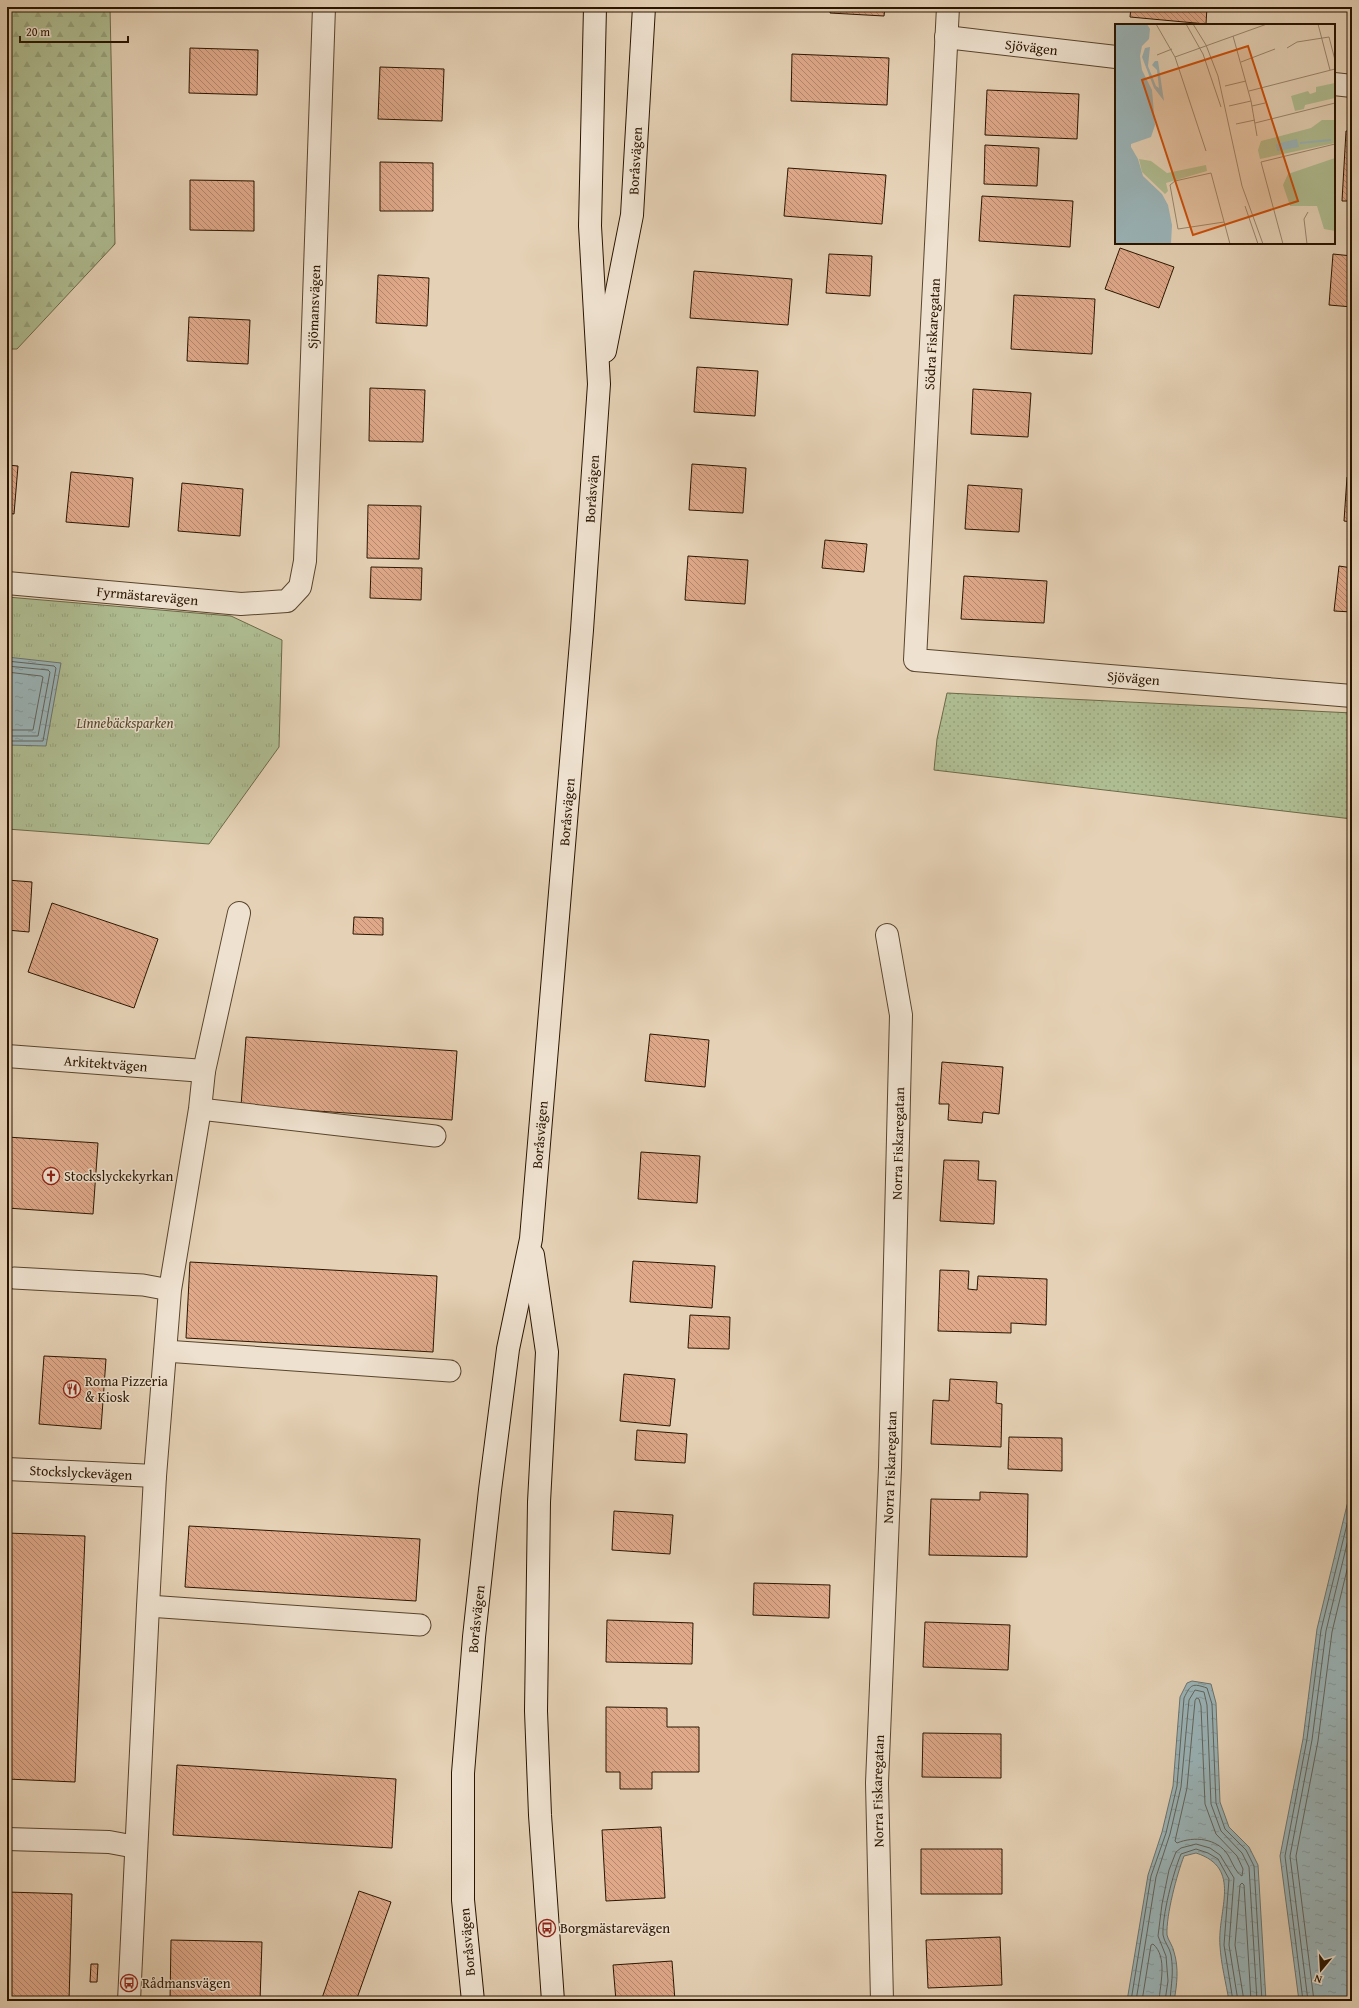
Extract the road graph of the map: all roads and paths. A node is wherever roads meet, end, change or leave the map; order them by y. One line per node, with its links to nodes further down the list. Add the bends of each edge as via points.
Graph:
1 (324, 7): 11 (street, Sjömansvägen, via 305,561 300,587)
2 (595, 7): 9 (street, Boråsvägen, via 590,226)
3 (644, 7): 9 (street, Boråsvägen, via 632,215)
4 (948, 7): 5 (street, Södra Fiskaregatan)
5 (946, 37): 6 (street, Sjövägen); 12 (street, Södra Fiskaregatan)
6 (1115, 57)
7 (1335, 84): 8 (street)
8 (1352, 86)
9 (599, 384): 20 (street, Boråsvägen, via 582,630)
10 (7, 583): 11 (street, Fyrmästarevägen, via 241,604)
11 (287, 601)
12 (915, 660): 13 (street, Sjövägen)
13 (1352, 696)
14 (238, 913): 17 (street)
15 (887, 934): 34 (street, Norra Fiskaregatan, via 901,1015 890,1467 877,1783)
16 (7, 1056): 17 (street, Arkitektvägen)
17 (204, 1071): 18 (street)
18 (200, 1109): 19 (lane); 22 (street)
19 (435, 1136)
20 (531, 1240): 32 (street, Boråsvägen, via 508,1349 490,1490 463,1773 463,1900); 33 (street, Boråsvägen, via 547,1352 539,1502 536,1711 540,1822)
21 (14, 1278): 22 (lane, via 143,1285)
22 (170, 1290): 23 (street)
23 (165, 1351): 24 (lane); 26 (street)
24 (450, 1371)
25 (7, 1469): 26 (street, Stockslyckevägen)
26 (156, 1476): 27 (street)
27 (148, 1606): 28 (lane); 30 (street)
28 (420, 1625)
29 (7, 1838): 30 (street, via 109,1842)
30 (136, 1847): 31 (street)
31 (129, 2001)
32 (473, 2001)
33 (553, 2001)
34 (882, 2001)

